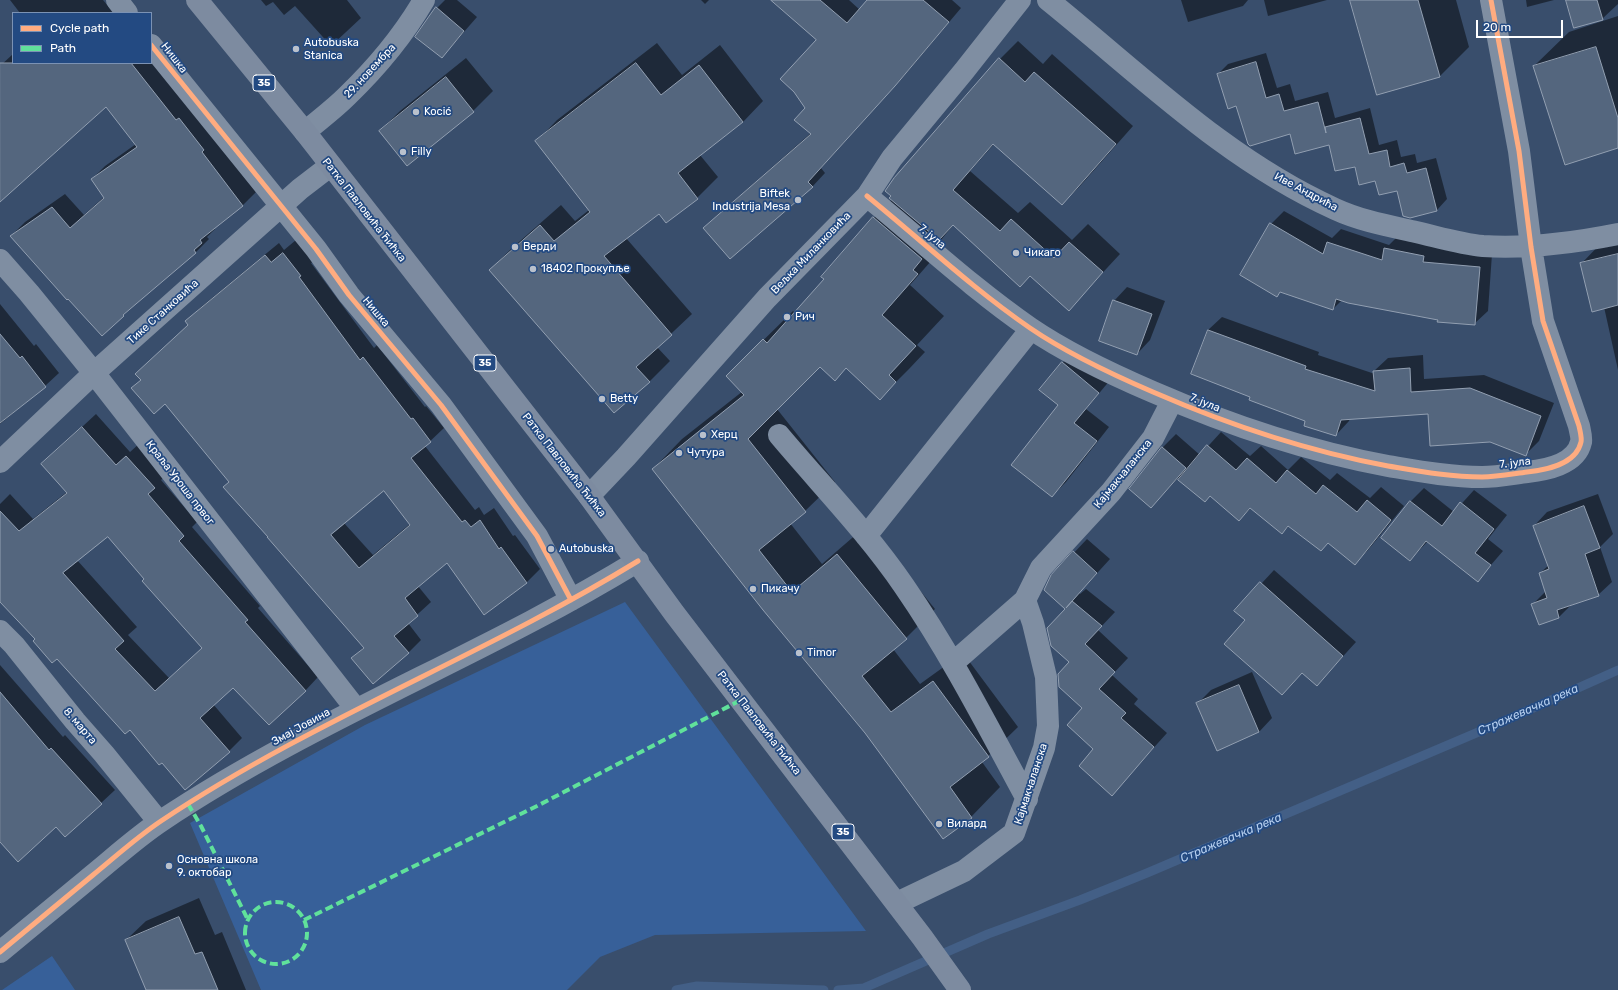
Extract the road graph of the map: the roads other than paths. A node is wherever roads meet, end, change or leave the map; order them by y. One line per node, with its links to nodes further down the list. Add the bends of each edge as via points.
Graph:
1 (117, 0): 7 (street)
2 (197, 0): 9 (main road, Ратка Павловића Ћићка / 35)
3 (424, 0): 9 (street, 29. новембра, via 384,58 346,97)
4 (1020, 0): 11 (street, Вељка Миланковића, via 892,158)
5 (1048, 0): 14 (street, Иве Андрића, via 1124,65 1230,147 1269,173 1336,210 1368,221 1482,246)
6 (1491, 0): 14 (street, via 1519,151)
7 (126, 12)
8 (152, 46): 12 (street, Нишка)
9 (304, 132): 10 (main road, Ратка Павловића Ћићка / 35)
10 (330, 166): 12 (street, Тике Станковића); 21 (main road, Ратка Павловића Ћићка / 35)
11 (867, 196): 16 (street, 7. јула); 21 (street, Вељка Миланковића, via 767,298)
12 (280, 207): 17 (street, Тике Станковића); 24 (street, Нишка, via 316,249 349,295 446,411 537,536)
13 (1618, 234): 14 (street, Иве Андрића, via 1566,244)
14 (1531, 247): 18 (street, 7. јула, via 1543,321 1579,426 1581,442 1569,460 1546,469 1482,477 1423,472 1355,460 1301,446 1218,419)
15 (0, 260): 17 (street, Краља Уроша првог)
16 (1031, 329): 18 (street, 7. јула, via 1109,373); 22 (street)
17 (94, 373): 20 (street, Тике Станковића); 28 (street, Краља Уроша првог)
18 (1172, 400): 25 (street, Кајмакчаланска, via 1153,438 1111,492 1041,568)
19 (779, 435): 22 (street)
20 (0, 462)
21 (589, 496): 23 (main road, Ратка Павловића Ћићка / 35)
22 (866, 536): 27 (street, via 904,586)
23 (638, 561): 24 (street, Змај Јовина); 31 (main road, Ратка Павловића Ћићка / 35, via 674,613)
24 (571, 600): 28 (street, Змај Јовина, via 463,658)
25 (1025, 600): 27 (street, Кајмакчаланска); 29 (street, Кајмакчаланска, via 1046,677 1048,726 1044,748)
26 (0, 630): 30 (street, 8. марта)
27 (953, 663): 29 (street)
28 (356, 709): 30 (street, Змај Јовина, via 242,772)
29 (1027, 799): 31 (street, Кајмакчаланска, via 1014,833 964,871)
30 (160, 822): 32 (street, Змај Јовина)
31 (897, 903): 33 (main road, Ратка Павловића Ћићка / 35)
32 (0, 952)
33 (960, 990)

